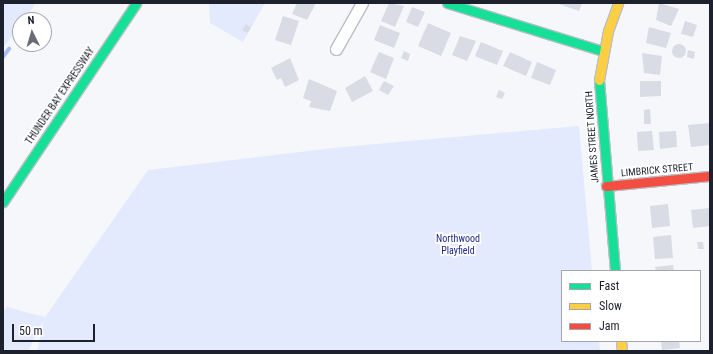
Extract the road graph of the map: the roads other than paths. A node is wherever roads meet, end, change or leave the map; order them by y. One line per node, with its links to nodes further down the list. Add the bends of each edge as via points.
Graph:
1 (136, 3): 9 (main road, THUNDER BAY EXPRESSWAY)
2 (362, 3): 5 (street)
3 (447, 3): 6 (main road)
4 (618, 3): 6 (main road, JAMES STREET NORTH)
5 (336, 49)
6 (603, 51): 8 (main road, JAMES STREET NORTH, via 599,99)
7 (710, 176): 8 (main road, LIMBRICK STREET)
8 (606, 186): 10 (main road, JAMES STREET NORTH)
9 (3, 202)
10 (614, 270)

